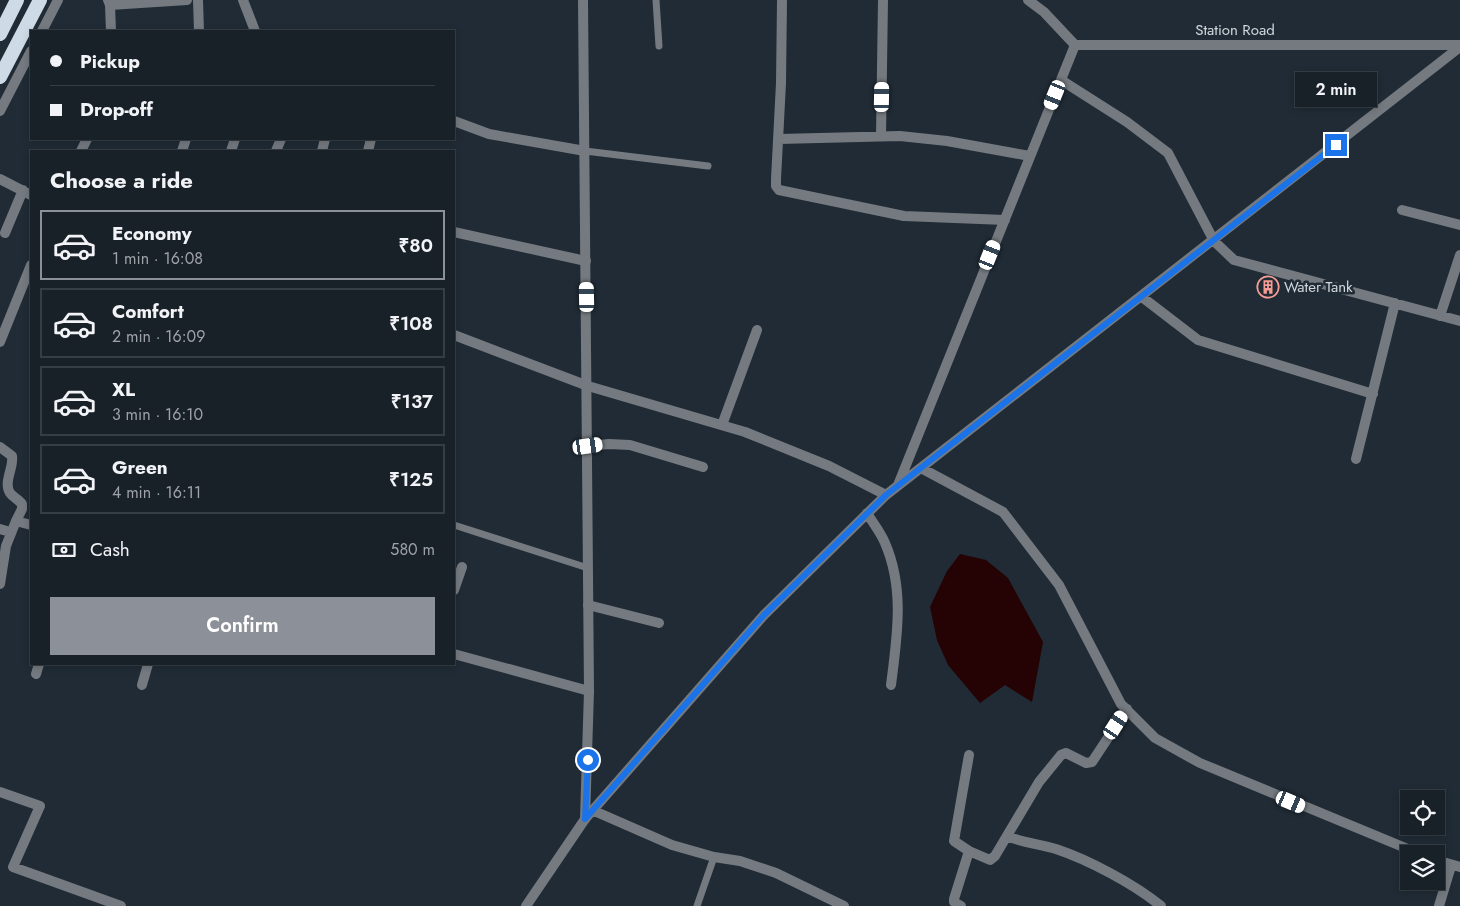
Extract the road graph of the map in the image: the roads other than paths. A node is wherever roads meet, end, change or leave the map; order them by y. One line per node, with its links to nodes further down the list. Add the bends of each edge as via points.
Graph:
1 (17, 0): 17 (highway)
2 (40, 0): 22 (highway)
3 (58, 0): 13 (street)
4 (186, 0): 12 (street)
5 (198, 0): 15 (street)
6 (243, 0): 16 (street)
7 (583, 0): 28 (street)
8 (656, 0): 18 (lane)
9 (782, 0): 27 (street)
10 (884, 0): 26 (street)
11 (1028, 0): 19 (street, via 1044,12)
12 (109, 3): 14 (street)
13 (43, 30)
14 (111, 30)
15 (199, 30)
16 (255, 30)
17 (0, 34)
18 (659, 46)
19 (1075, 46): 20 (street, Station Road); 23 (street)
20 (1460, 46): 38 (street)
21 (30, 53): 24 (street)
22 (0, 77)
23 (1061, 80): 29 (street); 38 (street, via 1127,122 1168,153)
24 (0, 111)
25 (455, 121): 28 (street, via 489,134)
26 (881, 136): 27 (street); 29 (street, via 947,141)
27 (779, 138): 34 (street, via 776,186 779,190 904,216)
28 (585, 152): 30 (lane); 40 (street)
29 (1030, 156): 34 (street)
30 (708, 166)
31 (0, 179): 32 (street)
32 (27, 193): 37 (street)
33 (1402, 210): 35 (street)
34 (1005, 220): 57 (street)
35 (1460, 225)
36 (455, 232): 40 (street)
37 (5, 233)
38 (1214, 241): 42 (street); 43 (street, via 1234,260)
39 (1460, 255): 44 (street)
40 (586, 261): 49 (street)
41 (30, 267): 48 (street)
42 (1142, 297): 50 (street, via 1198,340); 56 (street)
43 (1395, 303): 44 (street); 50 (street)
44 (1440, 316): 45 (street)
45 (1460, 321)
46 (757, 330): 51 (street)
47 (455, 335): 49 (street)
48 (0, 342)
49 (588, 386): 51 (street); 52 (street)
50 (1373, 394): 54 (street)
51 (722, 425): 58 (street, via 791,449)
52 (588, 446): 55 (street, via 630,445); 66 (street)
53 (0, 447): 60 (street, via 12,456 8,487 10,494 22,504)
54 (1356, 459)
55 (702, 467)
56 (921, 468): 57 (street); 76 (street, via 1003,512 1059,586 1121,704)
57 (897, 486): 58 (street)
58 (886, 495): 59 (street)
59 (867, 513): 74 (street, via 885,542 896,579 898,626); 79 (street, via 764,615)
60 (16, 521): 61 (street); 64 (street)
61 (30, 525)
62 (455, 525): 66 (lane)
63 (0, 529): 64 (street)
64 (10, 532): 67 (street)
65 (462, 566): 68 (street)
66 (588, 568): 69 (street)
67 (0, 584)
68 (455, 587)
69 (588, 605): 70 (street); 75 (street)
70 (660, 623)
71 (455, 654): 75 (street)
72 (148, 665): 73 (street)
73 (142, 685)
74 (890, 685)
75 (589, 691): 80 (street)
76 (1127, 709): 81 (street, via 1092,762 1086,763 1066,753 1061,756 1039,782); 82 (street, via 1155,738 1200,763)
77 (969, 755): 83 (street, via 954,839)
78 (0, 792): 86 (street, via 40,806 14,866)
79 (592, 810): 80 (street); 84 (street, via 672,845)
80 (585, 819): 87 (street)
81 (1007, 836): 83 (street, via 990,860); 91 (street, via 1054,848 1085,861)
82 (1400, 846)
83 (969, 851): 90 (street, via 954,899)
84 (714, 857): 88 (lane); 89 (street, via 740,861 776,873)
85 (1455, 867): 92 (street)
86 (121, 906)
87 (526, 906)
88 (697, 906)
89 (844, 906)
90 (960, 906)
91 (1161, 906)
92 (1439, 906)

